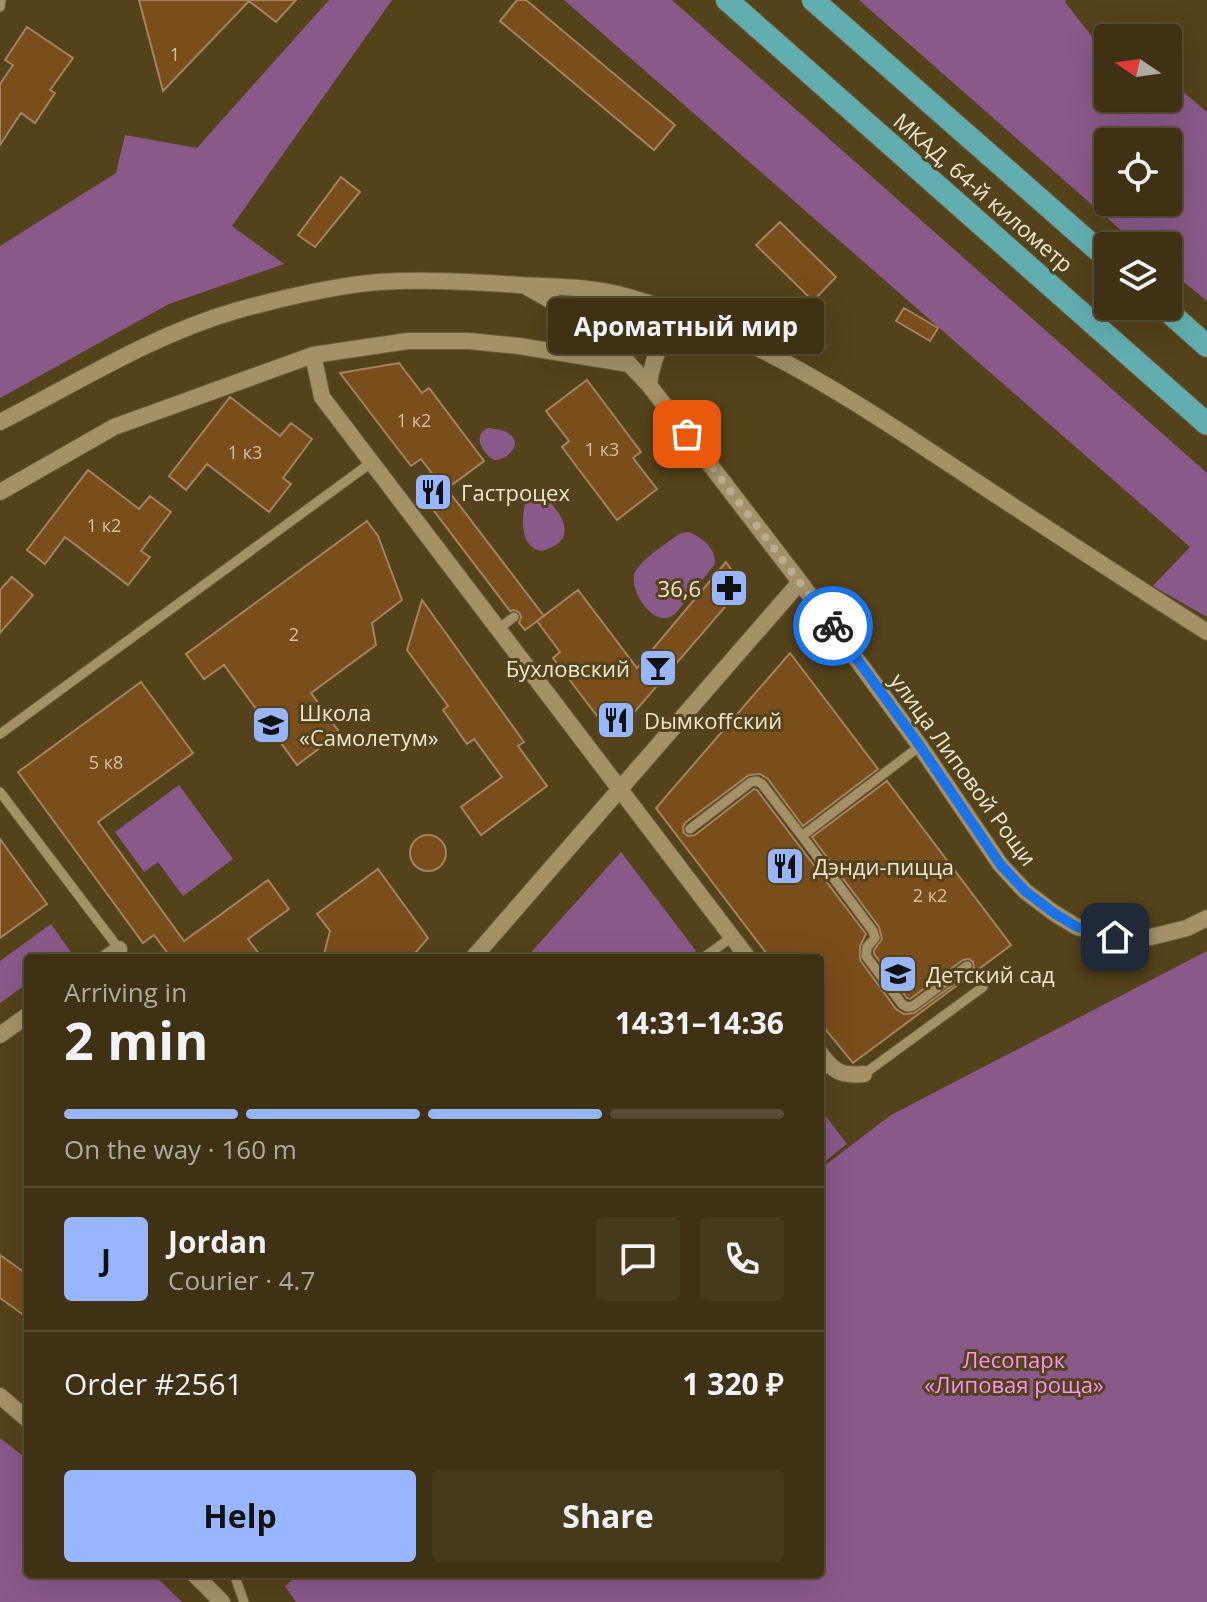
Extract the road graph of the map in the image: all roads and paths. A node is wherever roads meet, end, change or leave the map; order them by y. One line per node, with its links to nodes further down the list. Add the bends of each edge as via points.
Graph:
1 (1, 0): 4 (lane)
2 (727, 0): 14 (highway, МКАД, 64-й километр)
3 (813, 0): 5 (highway, МКАД, 64-й километр)
4 (0, 7)
5 (1094, 247)
6 (524, 285): 7 (street, via 622,295); 11 (street, улица Липовой Рощи, via 596,326); 13 (street, via 378,282 313,291 233,312 134,351)
7 (694, 319): 12 (street, via 667,336); 20 (street, via 805,372)
8 (1178, 320): 9 (highway)
9 (1207, 346)
10 (313, 355): 11 (street, via 408,341 469,341); 15 (street, via 322,397); 16 (street, via 114,427)
11 (629, 364): 12 (street, улица Липовой Рощи)
12 (649, 385): 17 (street, улица Липовой Рощи)
13 (0, 422)
14 (1207, 424)
15 (372, 462): 19 (street); 21 (lane)
16 (0, 492)
17 (800, 582): 22 (street, улица Липовой Рощи); 23 (street)
18 (514, 617): 19 (lane)
19 (498, 629): 23 (street)
20 (1207, 632)
21 (0, 734)
22 (920, 746): 26 (lane); 27 (street, улица Липовой Рощи, via 1000,864 1025,891 1077,927 1115,937 1151,937)
23 (621, 790): 28 (street); 30 (street)
24 (0, 792): 29 (lane)
25 (690, 829): 26 (lane, via 757,781)
26 (802, 836): 33 (lane, via 873,931 866,956 902,1004 913,1006)
27 (1207, 918)
28 (732, 937): 31 (lane); 32 (street)
29 (116, 954)
30 (477, 954)
31 (709, 954)
32 (745, 954)
33 (967, 966)
34 (983, 987): 38 (lane)
35 (24, 1018): 36 (street)
36 (0, 1035)
37 (824, 1065): 38 (street, via 849,1075)
38 (864, 1074)
39 (0, 1396): 40 (street)
40 (24, 1417)
41 (198, 1578): 43 (street)
42 (235, 1578): 44 (lane)
43 (222, 1602)
44 (244, 1602)

